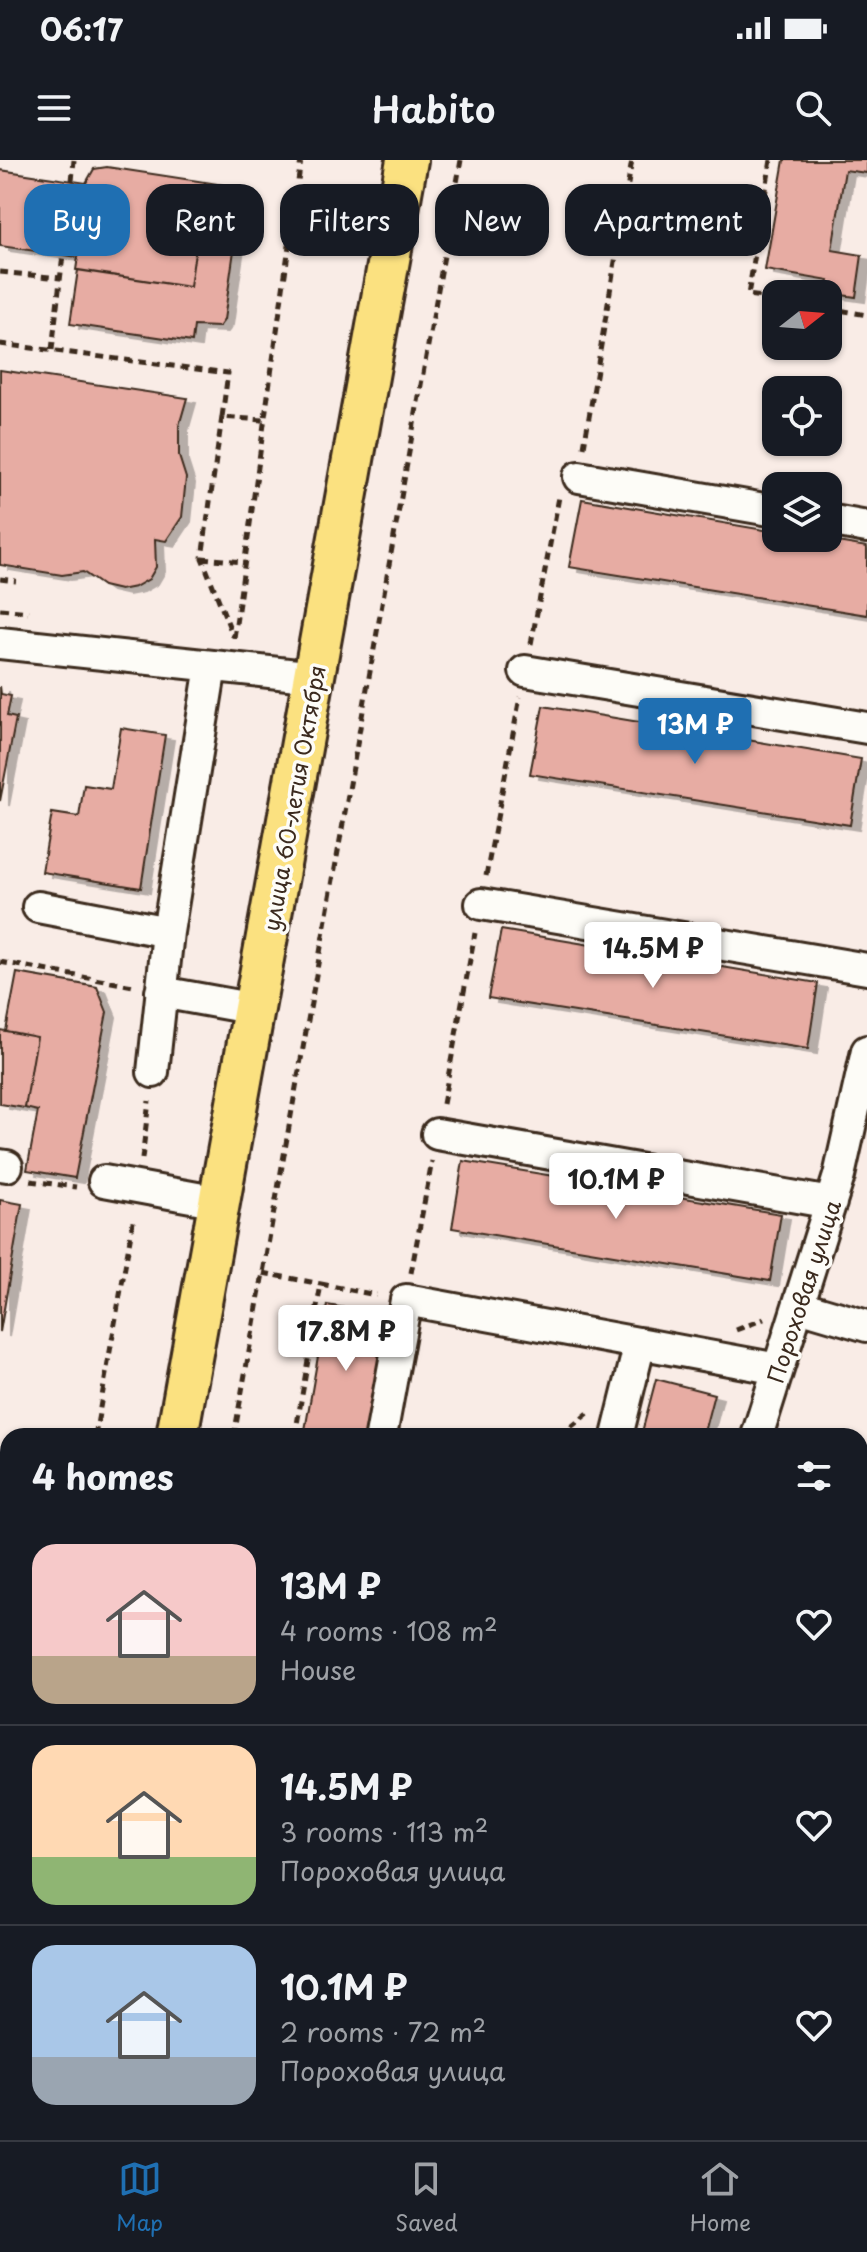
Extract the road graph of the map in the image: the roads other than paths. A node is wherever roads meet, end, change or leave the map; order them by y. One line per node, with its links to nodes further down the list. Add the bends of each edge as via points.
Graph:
1 (407, 160): 9 (main road, улица 60-летия Октября)
2 (579, 477): 3 (street)
3 (762, 509)
4 (842, 523): 5 (street)
5 (867, 527)
6 (0, 643): 7 (street)
7 (220, 667): 9 (street); 13 (street)
8 (525, 671): 10 (street)
9 (316, 677): 16 (main road, улица 60-летия Октября)
10 (867, 728)
11 (481, 904): 14 (street)
12 (38, 907): 13 (street)
13 (168, 932): 15 (street)
14 (867, 969)
15 (161, 992): 16 (street); 18 (street)
16 (255, 1009): 21 (main road, улица 60-летия Октября)
17 (867, 1051): 22 (street, Пороховая улица)
18 (153, 1072)
19 (437, 1134): 22 (street)
20 (104, 1181): 21 (street)
21 (219, 1202): 27 (main road, улица 60-летия Октября)
22 (831, 1203): 23 (street, Пороховая улица)
23 (799, 1306): 24 (street); 26 (street, Пороховая улица)
24 (867, 1326)
25 (640, 1343): 26 (street); 28 (street, via 406,1300); 29 (street)
26 (778, 1369): 30 (street, Пороховая улица)
27 (178, 1428)
28 (382, 1428)
29 (619, 1428)
30 (760, 1428)

